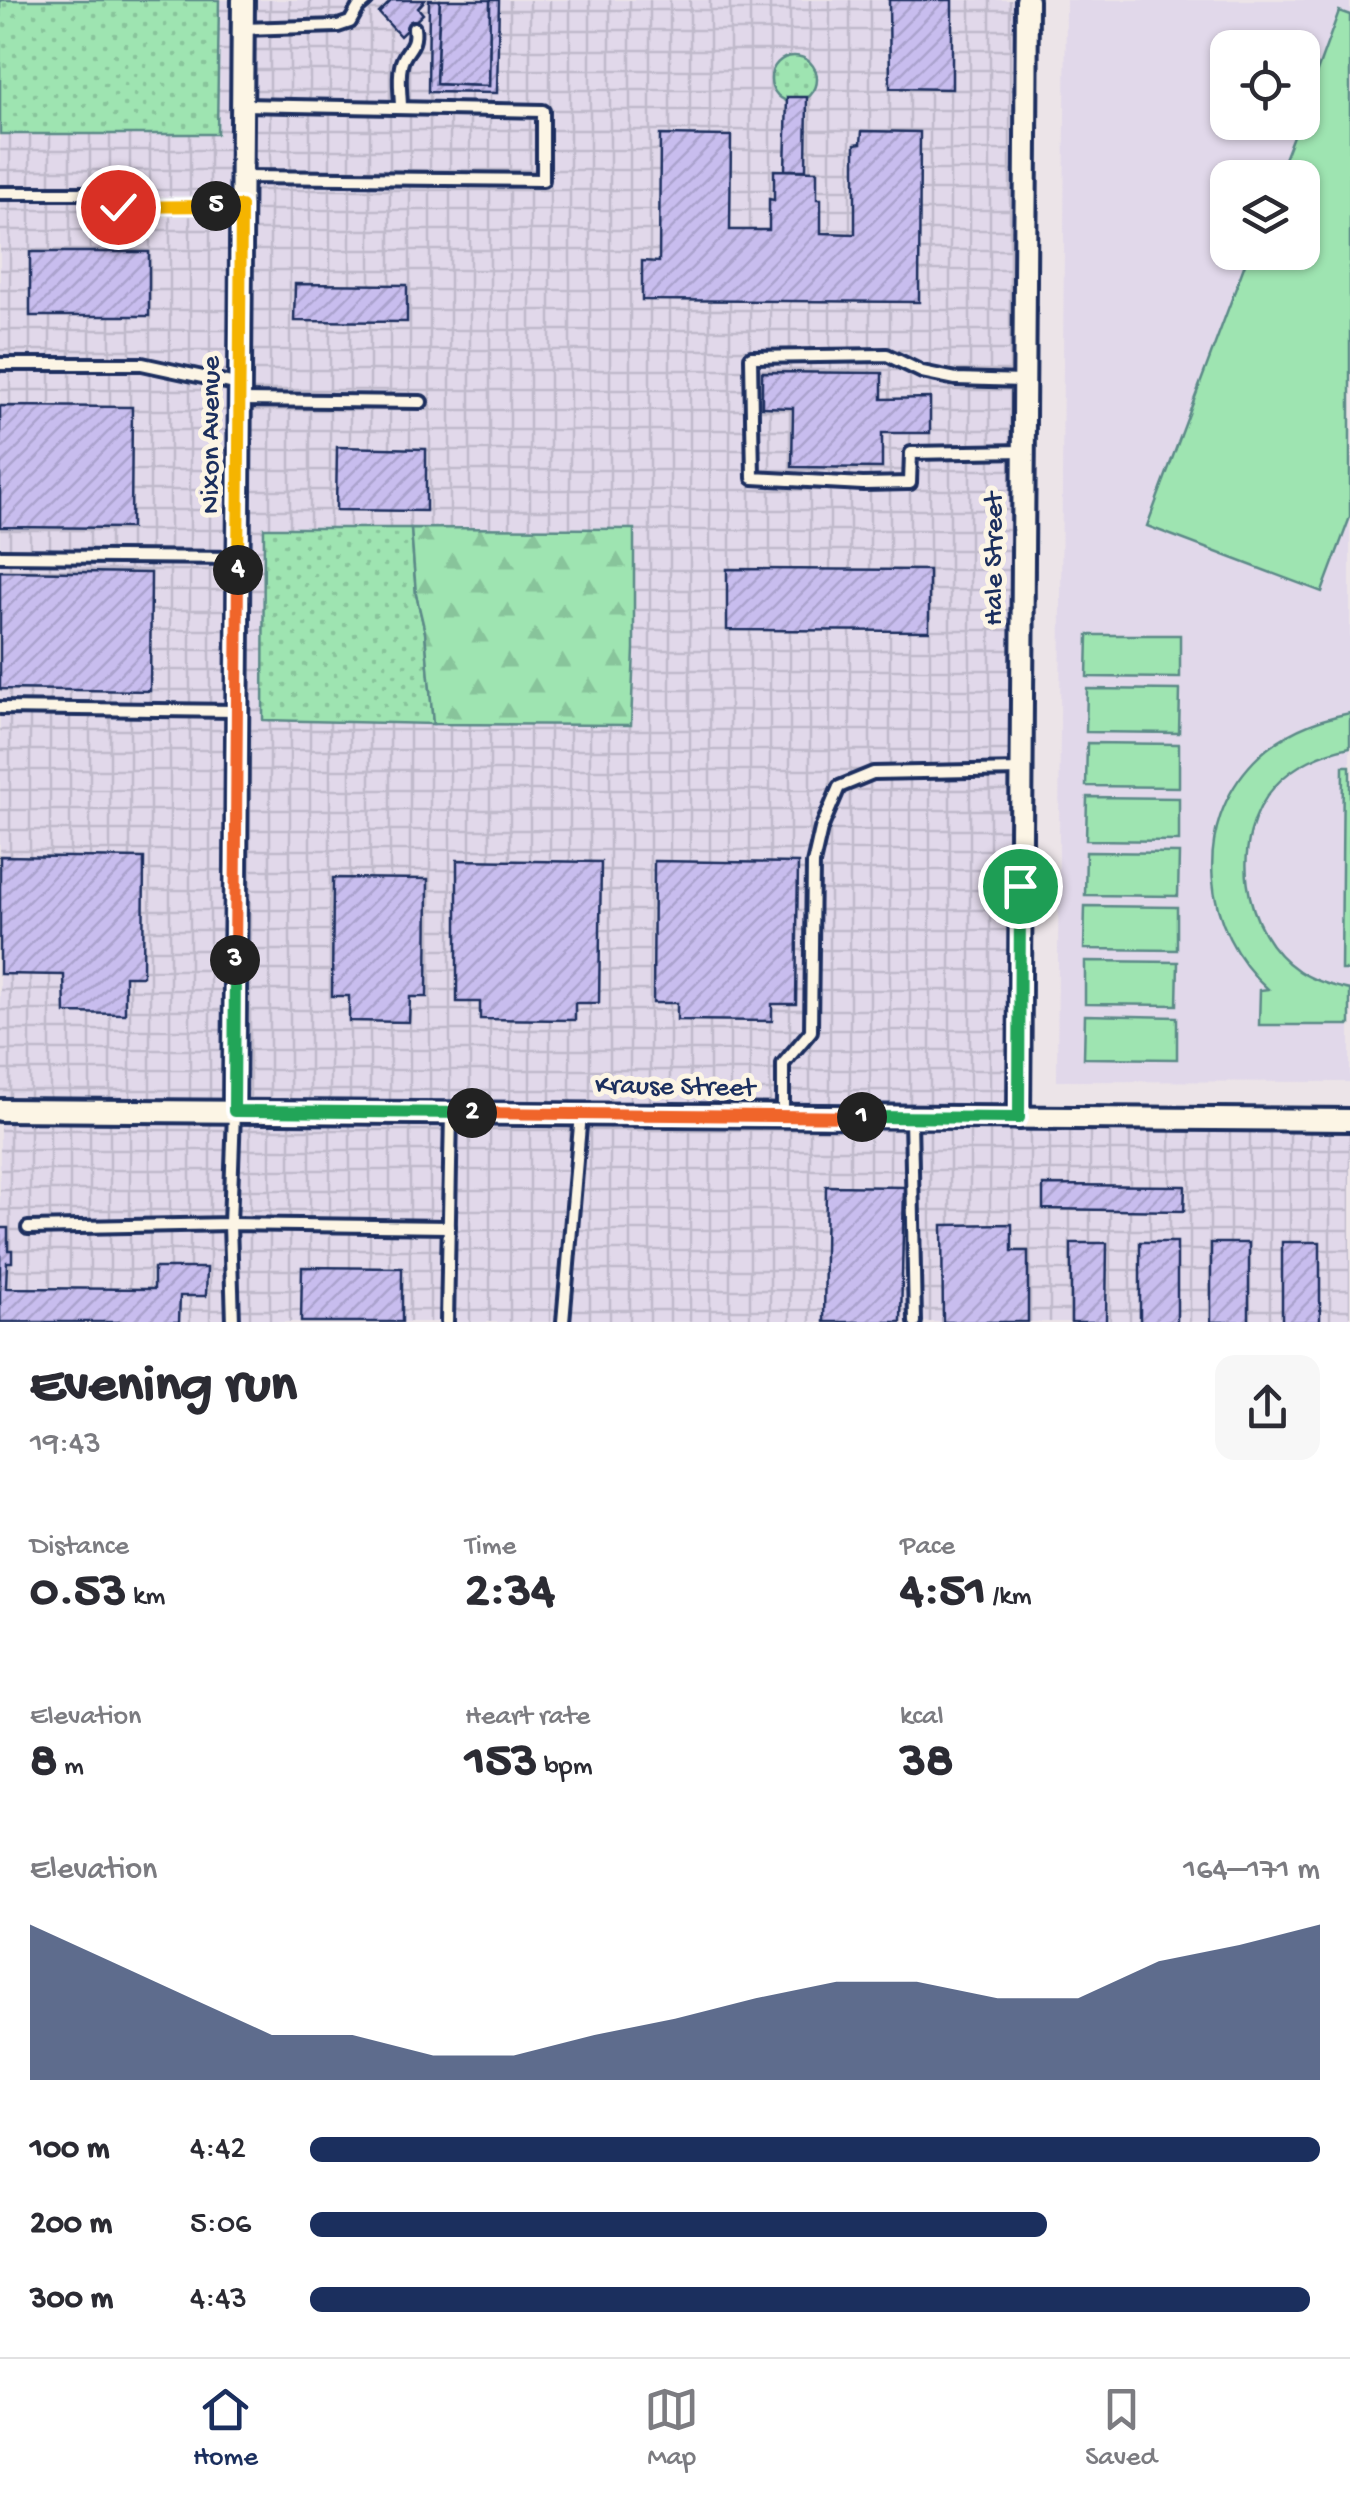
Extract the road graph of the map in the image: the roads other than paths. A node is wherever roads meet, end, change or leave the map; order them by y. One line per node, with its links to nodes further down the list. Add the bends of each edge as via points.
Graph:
1 (243, 0): 5 (street, Nixon Avenue)
2 (367, 0): 5 (lane, via 350,22 338,26)
3 (1026, 0): 12 (street, Hale Street)
4 (414, 28): 7 (lane, via 413,46 401,62)
5 (242, 29): 6 (street, Nixon Avenue)
6 (242, 105): 7 (lane); 8 (street, Nixon Avenue)
7 (401, 108): 8 (lane, via 544,111 543,180)
8 (241, 176): 10 (street, Nixon Avenue)
9 (0, 193): 10 (lane, via 118,193 118,207)
10 (241, 206): 13 (street, Nixon Avenue)
11 (0, 364): 13 (lane, via 142,364)
12 (1024, 381): 15 (street, Hale Street); 15 (lane, via 956,379 887,355 751,356 753,478 910,483 911,453)
13 (240, 392): 14 (lane); 17 (street, Nixon Avenue)
14 (421, 402)
15 (1023, 451): 20 (street, Hale Street)
16 (0, 556): 17 (lane)
17 (238, 558): 19 (street, Nixon Avenue)
18 (0, 708): 19 (lane)
19 (237, 711): 22 (street, Nixon Avenue)
20 (1021, 770): 25 (lane, via 874,774 839,787 813,864 811,1032 783,1064); 27 (street, Hale Street)
21 (0, 1110): 22 (street, Krause Street)
22 (234, 1111): 23 (street, Krause Street); 29 (lane)
23 (451, 1113): 24 (street, Krause Street); 30 (lane)
24 (581, 1114): 25 (street, Krause Street); 34 (lane)
25 (783, 1116): 26 (street, Krause Street)
26 (911, 1118): 27 (street, Krause Street); 35 (lane)
27 (1019, 1118): 28 (street, Krause Street)
28 (1350, 1120)
29 (230, 1224): 30 (lane); 31 (lane); 32 (lane)
30 (449, 1227): 33 (lane)
31 (28, 1228)
32 (233, 1322)
33 (447, 1322)
34 (563, 1322)
35 (915, 1322)

